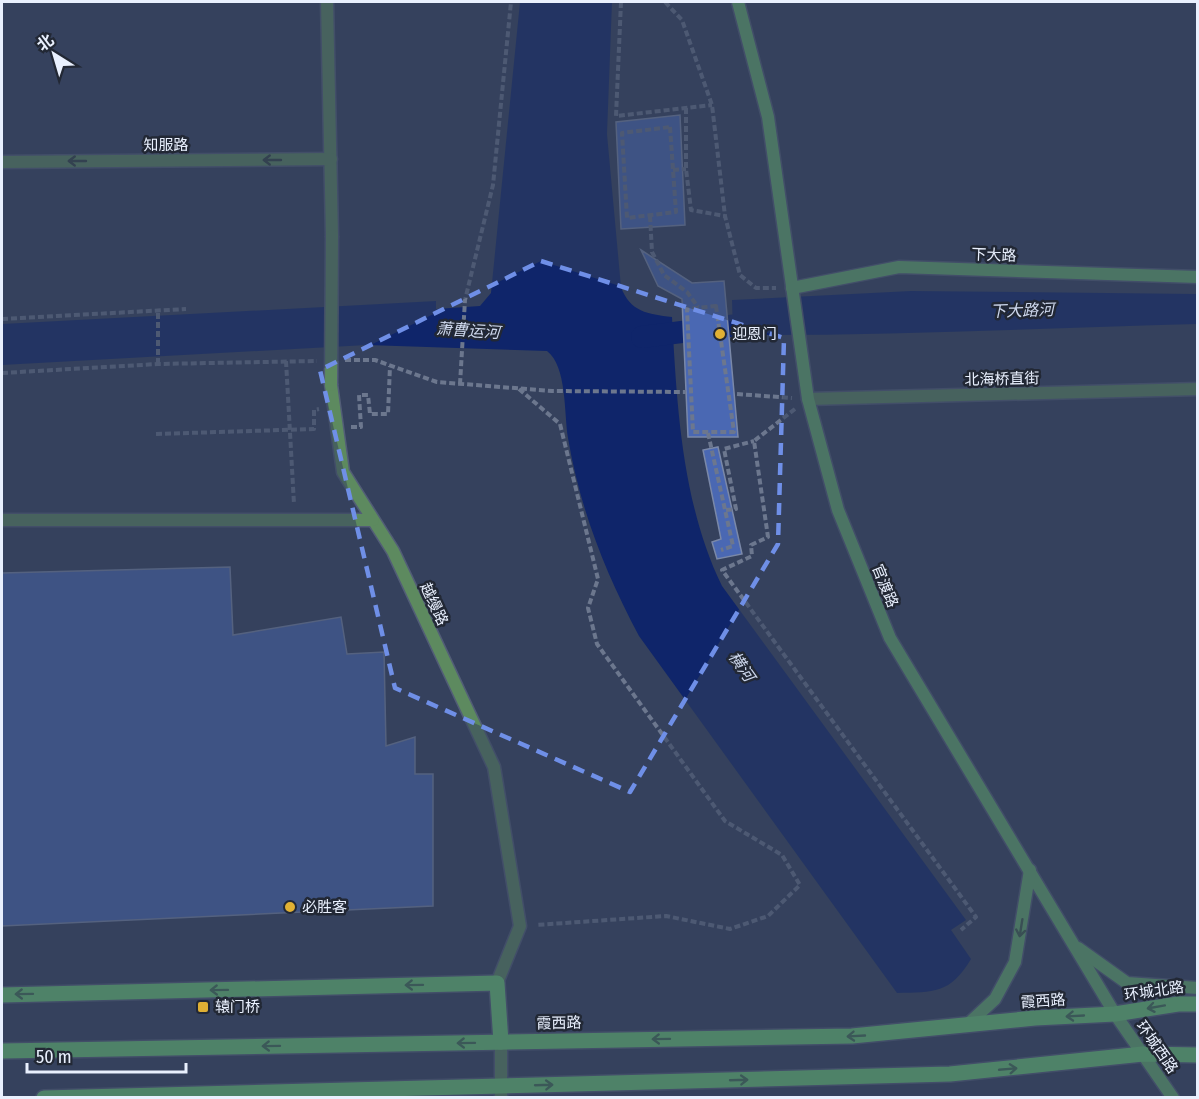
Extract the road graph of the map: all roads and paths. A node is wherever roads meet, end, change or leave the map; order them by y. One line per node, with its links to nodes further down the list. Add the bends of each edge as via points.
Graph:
1 (327, 2): 8 (street, 越缦路)
2 (511, 2): 26 (path, via 493,184 465,300)
3 (621, 2): 7 (path, via 616,116)
4 (665, 2): 6 (path, via 682,20)
5 (738, 2): 15 (street, 官渡路, via 768,117)
6 (712, 105): 7 (path); 13 (path)
7 (686, 108): 10 (path)
8 (331, 159): 9 (street, 知服路, one-way to 9); 32 (street, 越缦路, bridge)
9 (2, 162)
10 (686, 169): 11 (path); 13 (path, via 691,210)
11 (673, 170): 12 (path, via 676,212); 12 (path, via 670,127 622,133 627,218)
12 (650, 216): 16 (path, via 652,252 663,275 687,292)
13 (725, 216): 15 (path, via 740,275 756,288)
14 (1197, 277): 15 (street, 下大路, via 899,267)
15 (792, 288): 31 (street, 官渡路)
16 (698, 307): 35 (path, via 687,309 693,432); 35 (path, via 716,306 734,432)
17 (186, 309): 18 (path)
18 (158, 310): 19 (path); 23 (path)
19 (2, 319)
20 (342, 360): 24 (path, via 375,360)
21 (286, 361): 22 (path); 23 (path); 34 (path)
22 (319, 361)
23 (158, 364): 25 (path)
24 (390, 366): 26 (path, via 437,382); 33 (path, via 388,414 370,414 368,395 359,395 361,427)
25 (2, 373)
26 (460, 384): 27 (path)
27 (519, 389): 29 (path); 44 (path, via 560,424 598,579 588,608 597,644 725,821 782,855 800,885 768,916 729,929 666,916)
28 (1197, 389): 31 (street, 北海桥直街)
29 (686, 392)
30 (737, 394): 31 (path)
31 (808, 399): 37 (path); 43 (street, 官渡路, via 838,510 890,638)
32 (334, 409): 33 (street, 越缦路); 34 (path, via 314,410 314,429)
33 (336, 427): 40 (street, 越缦路, via 343,472)
34 (290, 429): 36 (path); 39 (path)
35 (708, 433): 38 (path)
36 (156, 434)
37 (754, 441): 38 (path, via 724,449 736,510); 45 (path, via 768,537 752,545 752,556 722,570 976,918)
38 (726, 510): 42 (path, via 734,546)
39 (294, 519): 40 (street); 41 (street)
40 (373, 519): 44 (street, 越缦路, via 393,550 494,767)
41 (2, 520)
42 (721, 550)
43 (1030, 870): 46 (street, 官渡路); 52 (street, one-way to 52, via 1015,962 995,999)
44 (520, 926): 47 (street)
45 (961, 930)
46 (1075, 946): 48 (street, via 1127,983); 51 (street, 官渡路)
47 (497, 983): 49 (main road, one-way to 49); 53 (main road)
48 (1197, 988)
49 (2, 995)
50 (1197, 1004): 51 (main road, 环城北路, one-way to 51)
51 (1115, 1014): 52 (main road, 霞西路, one-way to 52); 55 (street, 环城西路)
52 (966, 1026): 53 (main road, 霞西路, one-way to 53, via 852,1036)
53 (501, 1042): 54 (main road, 霞西路, one-way to 54); 57 (street)
54 (2, 1051)
55 (1143, 1054): 56 (main road); 57 (main road, one-way to 55, via 950,1074); 59 (street, 环城西路)
56 (1197, 1055)
57 (501, 1092): 58 (main road)
58 (44, 1098)
59 (1173, 1098)

